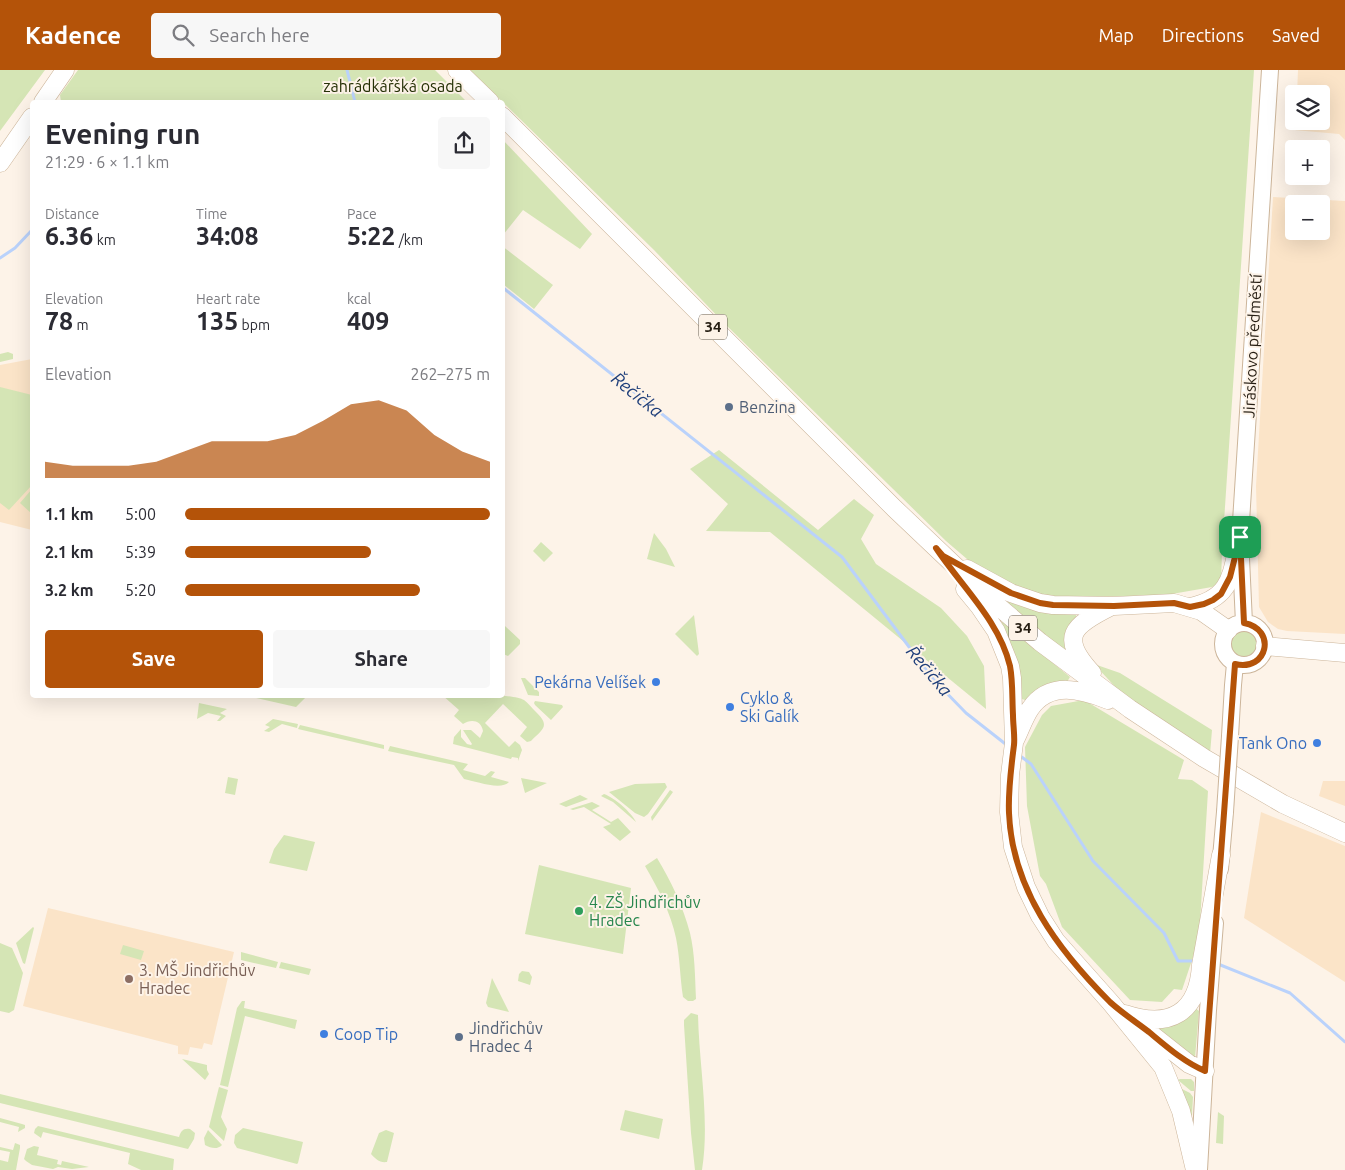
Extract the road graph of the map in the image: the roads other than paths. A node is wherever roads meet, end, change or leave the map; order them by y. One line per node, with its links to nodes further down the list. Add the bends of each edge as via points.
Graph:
1 (65, 70): 4 (main road)
2 (457, 70): 5 (main road)
3 (1270, 70): 9 (main road, Jiráskovo předměstí)
4 (44, 100)
5 (488, 100)
6 (505, 119): 10 (main road, 34)
7 (30, 120): 8 (main road)
8 (0, 163)
9 (1240, 537): 12 (main road, via 1230,577 1221,594 1204,604); 13 (main road, Jiráskovo předměstí)
10 (939, 552): 11 (main road, via 1029,600 1053,605); 18 (main road, 34, via 1040,642); 20 (main road, via 984,612 1003,647 1012,678)
11 (1114, 606): 12 (main road, via 1174,603); 18 (main road, via 1083,622 1074,638 1081,661)
12 (1190, 607): 14 (main road)
13 (1244, 623): 14 (main road); 15 (main road, via 1257,627 1265,639)
14 (1228, 630): 17 (main road, via 1222,646 1226,657)
15 (1265, 646): 16 (main road); 17 (main road, via 1255,663)
16 (1345, 652)
17 (1235, 664): 22 (main road, bridge)
18 (1109, 693): 19 (main road, 34)
19 (1130, 709): 20 (main road, via 1089,693 1068,689 1052,691 1032,707); 21 (main road, 34, via 1204,758 1283,804)
20 (1014, 743): 23 (main road, via 1009,812 1020,873 1056,941)
21 (1345, 833)
22 (1221, 855): 24 (main road, via 1200,978 1190,1001 1180,1013 1170,1018 1139,1019); 26 (main road)
23 (1111, 1003): 24 (main road); 25 (main road)
24 (1125, 1014): 26 (main road, via 1189,1064)
25 (1163, 1067): 26 (main road, via 1182,1074); 27 (main road, via 1181,1111)
26 (1205, 1071): 27 (main road)
27 (1197, 1170)

